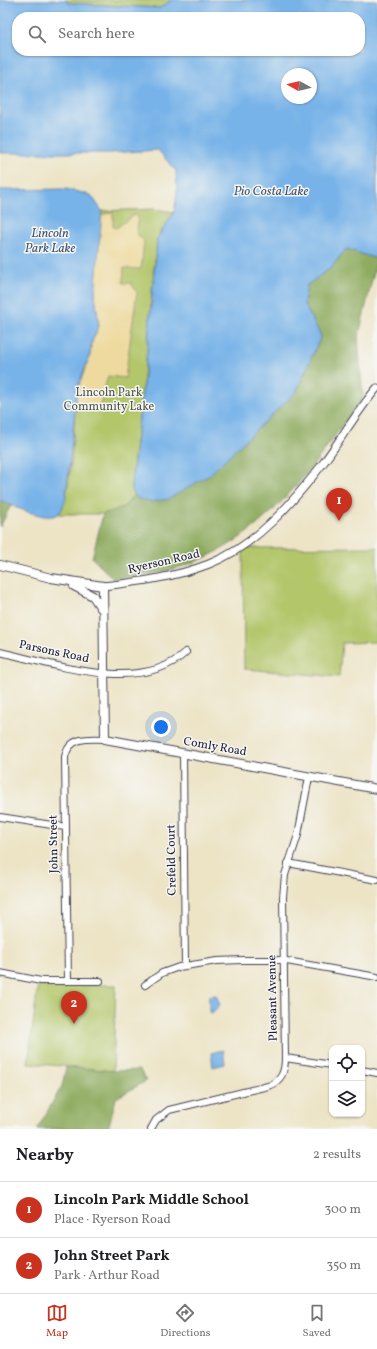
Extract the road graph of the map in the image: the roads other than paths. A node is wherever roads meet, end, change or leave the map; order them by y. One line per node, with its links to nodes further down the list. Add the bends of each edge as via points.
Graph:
1 (377, 388): 4 (street, Ryerson Road, via 300,491 272,521 243,545 202,567)
2 (0, 564): 3 (main road, Ryerson Road)
3 (51, 578): 4 (main road, Ryerson Road); 5 (main road, via 89,593 97,600)
4 (102, 586): 5 (main road)
5 (102, 611): 8 (main road)
6 (0, 652): 8 (street, Parsons Road, via 85,671)
7 (186, 652): 8 (street, Parsons Road, via 176,662 156,671)
8 (104, 672): 9 (main road)
9 (105, 739): 10 (main road, Comly Road); 14 (street, John Street, via 75,741 67,748)
10 (183, 754): 11 (main road, Comly Road); 18 (street, Crefeld Court)
11 (309, 777): 12 (main road, Comly Road); 15 (street, Pleasant Avenue, via 298,835)
12 (377, 789)
13 (0, 817): 14 (street)
14 (65, 827): 21 (street, John Street)
15 (288, 863): 16 (street); 17 (street, Pleasant Avenue, via 283,897)
16 (377, 880)
17 (283, 960): 18 (street, via 217,961); 20 (street); 24 (street, Pleasant Avenue)
18 (185, 966): 23 (street, via 162,972)
19 (0, 973): 21 (street, via 41,981)
20 (377, 976)
21 (68, 981): 22 (street)
22 (100, 981)
23 (145, 985)
24 (285, 1058): 25 (street); 28 (street, Pleasant Avenue, via 283,1073 276,1082 169,1110 156,1120)
25 (329, 1065)
26 (365, 1071): 27 (street)
27 (377, 1073)
28 (151, 1129)

